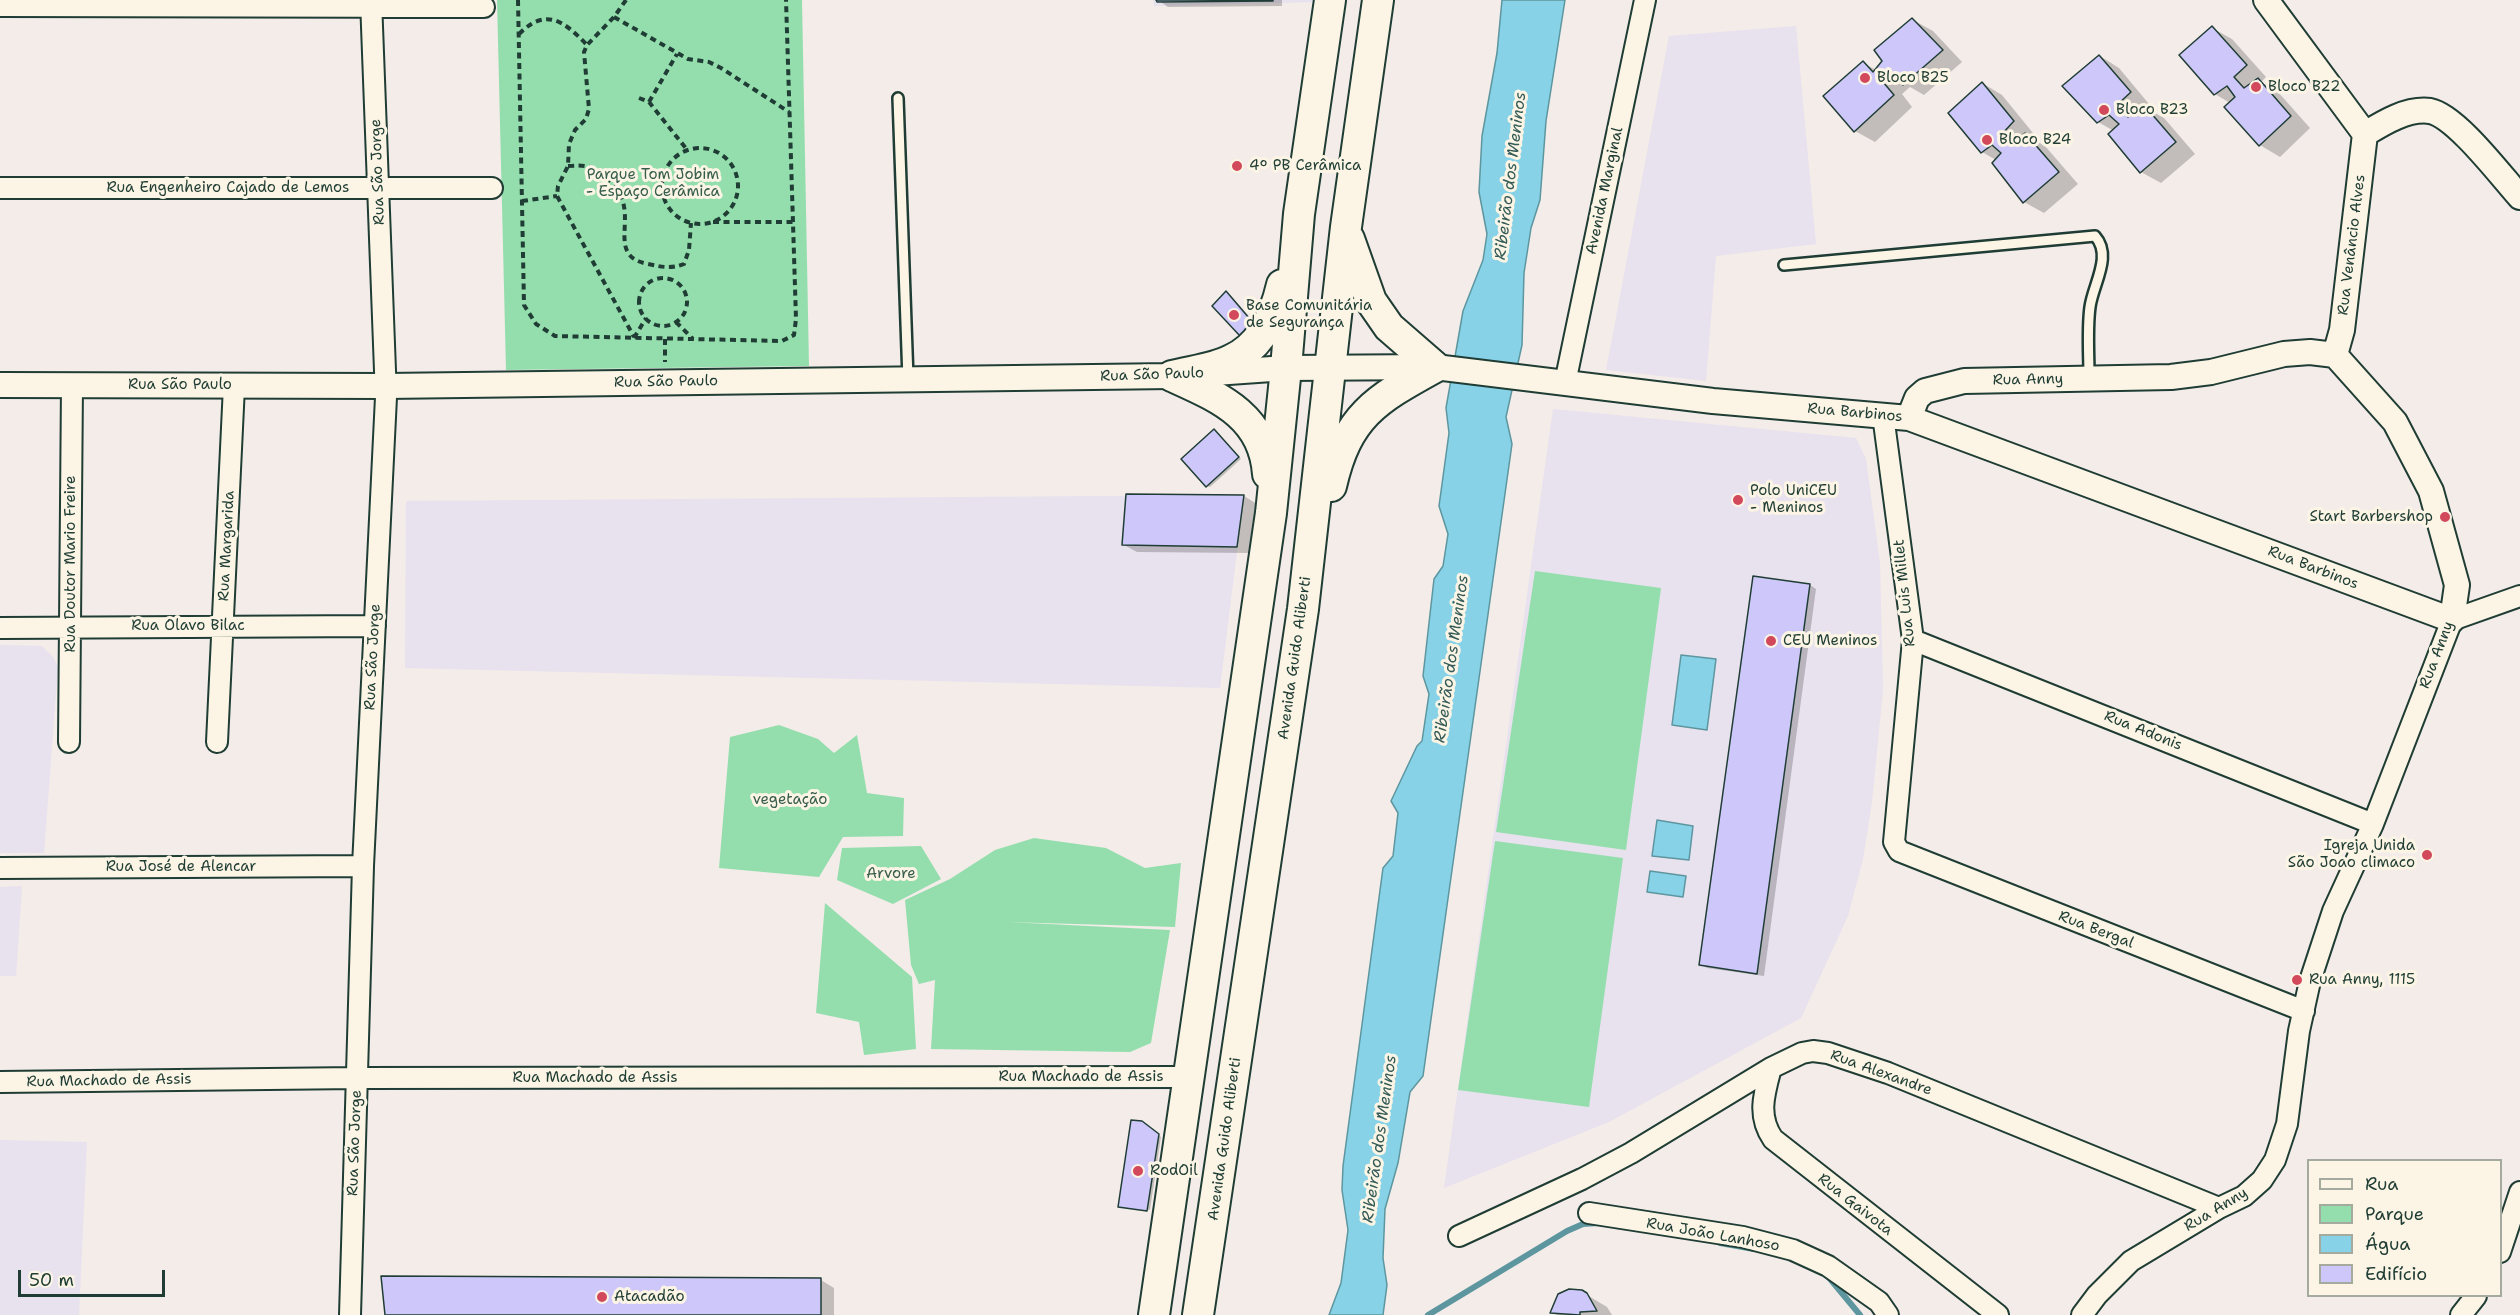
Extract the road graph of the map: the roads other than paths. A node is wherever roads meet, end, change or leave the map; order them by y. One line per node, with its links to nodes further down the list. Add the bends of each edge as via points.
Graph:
1 (1330, 0): 10 (main road)
2 (1378, 0): 11 (main road, Avenida Guido Aliberti)
3 (1645, 0): 26 (street, Avenida Marginal)
4 (2266, 0): 9 (street)
5 (371, 4): 6 (street); 7 (street); 13 (street, Rua São Jorge)
6 (0, 6)
7 (484, 7)
8 (898, 98): 24 (lane)
9 (2365, 134): 15 (street, via 2386,120 2431,111 2459,129); 19 (street, Rua Venâncio Alves, via 2342,330)
10 (1311, 140): 11 (main road); 16 (main road)
11 (1357, 147): 17 (main road, Avenida Guido Aliberti)
12 (0, 188): 13 (street, Rua Engenheiro Cajado de Lemos)
13 (379, 188): 14 (street, Rua Engenheiro Cajado de Lemos); 30 (street, Rua São Jorge)
14 (492, 188)
15 (2520, 196)
16 (1299, 214): 21 (main road); 23 (main road, via 1277,304 1264,332 1231,361)
17 (1346, 228): 20 (main road, Avenida Guido Aliberti); 22 (main road, via 1371,301 1389,327)
18 (1784, 265): 25 (lane, via 2095,236 2101,243 2103,259 2090,306)
19 (2335, 355): 25 (street, Rua Anny, via 2284,354 2211,372); 36 (street, Rua Anny, via 2395,422 2431,491 2457,585)
20 (1331, 367): 21 (street, Rua São Paulo); 22 (street, Rua Barbinos); 35 (main road, Avenida Guido Aliberti)
21 (1286, 368): 23 (street, Rua São Paulo); 33 (main road)
22 (1440, 368): 26 (street, Rua Barbinos); 35 (main road, via 1386,394 1364,413 1348,435 1336,465)
23 (1172, 376): 24 (street, Rua São Paulo); 33 (main road, via 1220,398 1258,435 1267,461)
24 (908, 379): 30 (street, Rua São Paulo)
25 (2089, 380): 32 (street, Rua Anny, via 1964,381 1940,385 1917,398)
26 (1565, 383): 31 (street, Rua Barbinos)
27 (0, 385): 28 (street, Rua São Paulo)
28 (72, 385): 29 (street, Rua São Paulo); 39 (street, Rua Doutor Mario Freire)
29 (234, 386): 30 (street, Rua São Paulo); 37 (street, Rua Margarida)
30 (386, 386): 38 (street, Rua São Jorge)
31 (1883, 416): 32 (street, Rua Barbinos); 41 (street, Rua Luis Millet)
32 (1909, 418): 36 (street, Rua Barbinos)
33 (1271, 513): 44 (main road)
34 (2520, 596): 36 (street)
35 (1303, 609): 45 (main road, Avenida Guido Aliberti)
36 (2452, 620): 46 (street, Rua Anny)
37 (223, 626): 38 (street, Rua Olavo Bilac); 39 (street, Rua Olavo Bilac); 43 (street, Rua Margarida)
38 (375, 626): 48 (street, Rua São Jorge)
39 (71, 627): 40 (street, Rua Olavo Bilac); 42 (street, Rua Doutor Mario Freire)
40 (0, 628)
41 (1913, 640): 46 (street, Rua Adonis); 47 (street, Rua Luis Millet)
42 (69, 742)
43 (217, 742)
44 (1233, 779): 45 (main road); 52 (main road)
45 (1274, 802): 64 (main road, Avenida Guido Aliberti)
46 (2373, 824): 50 (street, Rua Anny, via 2333,911)
47 (1894, 842): 50 (street, Rua Bergal, via 1904,854)
48 (363, 866): 49 (street, Rua José de Alencar); 53 (street, Rua São Jorge)
49 (0, 868)
50 (2304, 1011): 56 (street, Rua Anny, via 2287,1124 2275,1160 2262,1180 2244,1196)
51 (1771, 1068): 56 (street, Rua Alexandre, via 1802,1053 1828,1053); 58 (street, Rua Alexandre, via 1621,1159); 61 (street, Rua Gaivota, via 1762,1110 1773,1139)
52 (1190, 1077): 53 (street, Rua Machado de Assis); 63 (main road)
53 (357, 1078): 54 (street, Rua Machado de Assis); 62 (street, Rua São Jorge)
54 (0, 1082)
55 (2520, 1191): 59 (street)
56 (2219, 1208): 66 (street, Rua Anny, via 2132,1261)
57 (1589, 1213): 65 (street, Rua João Lanhoso, via 1743,1237 1793,1250 1828,1266 1879,1302)
58 (1459, 1236)
59 (2502, 1246)
60 (2474, 1297): 67 (street)
61 (1986, 1312)
62 (350, 1315)
63 (1154, 1315)
64 (1198, 1315)
65 (1888, 1315)
66 (2082, 1315)
67 (2461, 1315)

